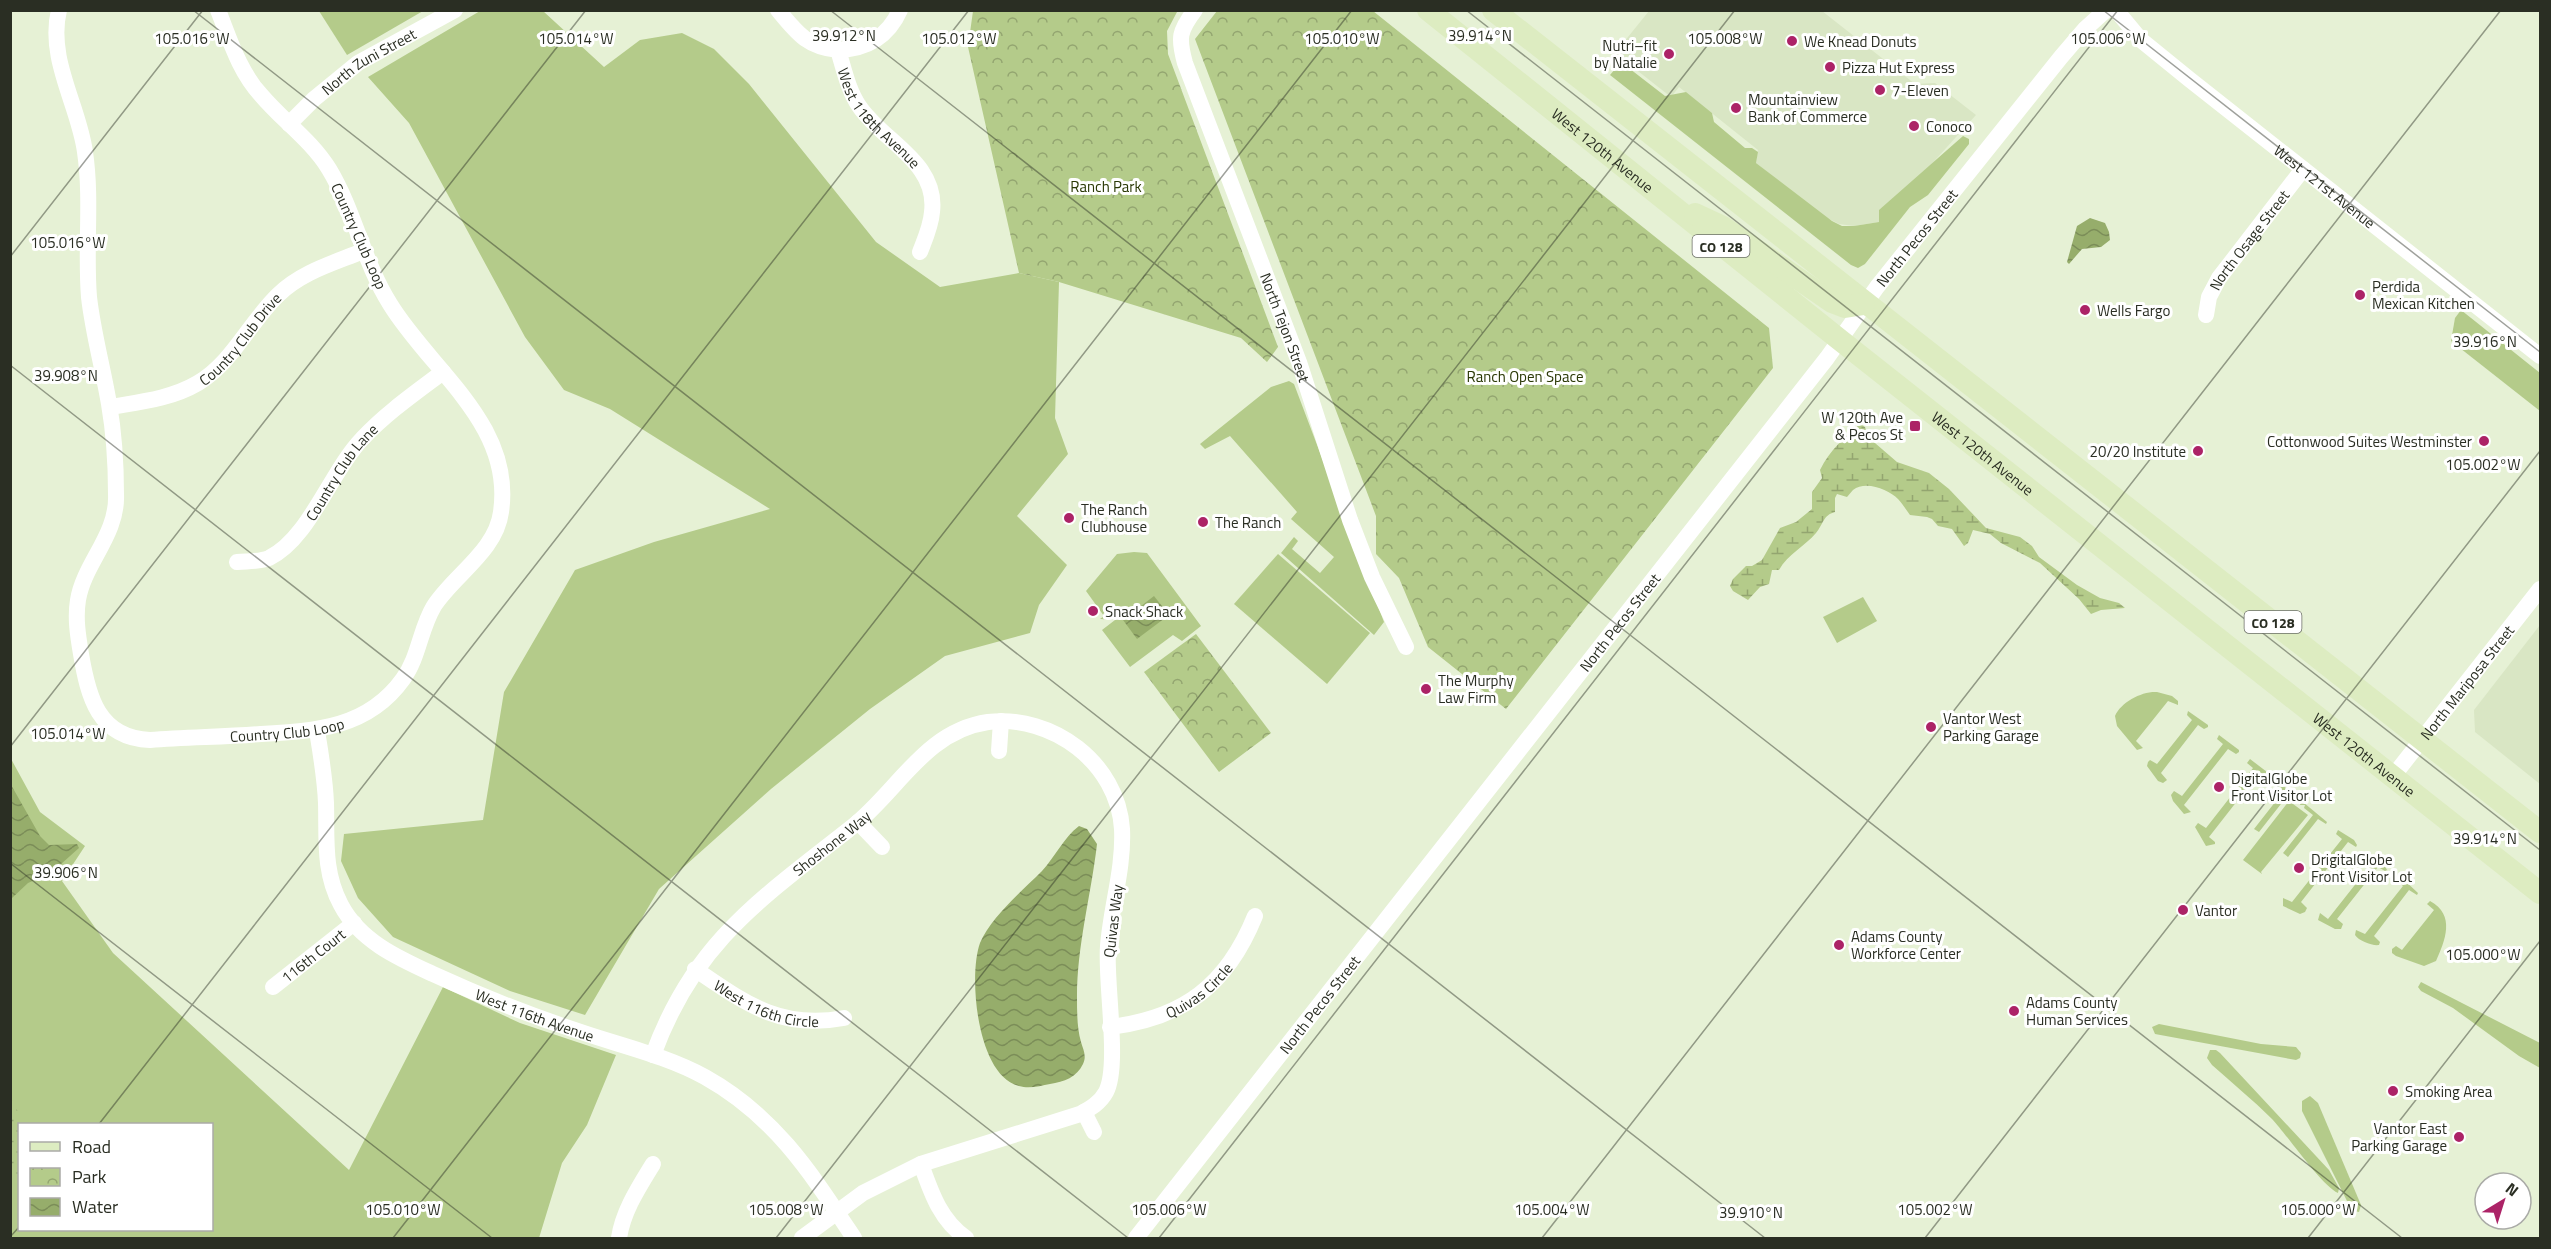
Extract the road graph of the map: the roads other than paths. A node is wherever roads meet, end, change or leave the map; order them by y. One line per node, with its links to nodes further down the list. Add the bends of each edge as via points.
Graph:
1 (59, 10): 22 (street, Country Club Loop, via 65,85 85,152 90,201 90,300)
2 (218, 10): 12 (street, Country Club Loop, via 245,75)
3 (455, 10): 12 (street, North Zuni Street, via 358,63)
4 (778, 10): 11 (street, West 118th Avenue, via 805,40)
5 (900, 10): 11 (street, via 879,39 856,49)
6 (1195, 10): 25 (street, North Tejon Street, via 1180,39 1185,63 1299,362 1350,520 1372,577)
7 (1428, 10): 14 (main road, West 120th Avenue / CO 128)
8 (1493, 10): 17 (main road, CO 128)
9 (2106, 10): 17 (street, North Pecos Street, via 2061,57)
10 (2116, 10): 13 (street, West 121st Avenue, via 2141,40)
11 (838, 51): 16 (street, West 118th Avenue, via 859,106 916,162 930,189 933,212)
12 (289, 124): 15 (street, Country Club Loop, via 328,168)
13 (2303, 169): 18 (street, North Osage Street, via 2218,279); 20 (street, West 121st Avenue)
14 (1662, 199): 17 (main road, via 1723,227 1832,302 1845,307); 19 (main road, West 120th Avenue / CO 128)
15 (363, 251): 21 (street, Country Club Loop, via 390,304); 22 (street, Country Club Drive, via 289,285 268,304 225,361 197,383 168,396)
16 (920, 252)
17 (1864, 304): 19 (street, North Pecos Street); 29 (main road, CO 128)
18 (2206, 315)
19 (1840, 340): 31 (main road, West 120th Avenue / CO 128); 52 (street, North Pecos Street)
20 (2541, 356)
21 (443, 372): 23 (street, Country Club Lane, via 362,439 335,474 308,520 279,551 266,559); 27 (street, Country Club Loop, via 477,416 497,458 503,492 497,527 434,606 409,670 396,687 365,714)
22 (110, 407): 27 (street, Country Club Loop, via 116,504 112,522 83,584 77,610 84,670 94,706 115,729 142,740)
23 (237, 562)
24 (2541, 589): 29 (street, North Mariposa Street)
25 (1407, 647)
26 (1001, 721): 28 (street, Shoshone Way, via 1035,725); 30 (street); 32 (street, Shoshone Way, via 978,724 942,738)
27 (317, 731): 37 (street, West 116th Avenue, via 325,783 327,863 335,893)
28 (1066, 738): 41 (street, Quivas Way, via 1086,754 1104,778 1122,826 1108,945)
29 (2424, 739): 31 (street, North Mariposa Street); 33 (main road, CO 128)
30 (999, 751)
31 (2394, 775): 35 (main road, West 120th Avenue / CO 128)
32 (858, 822): 34 (street); 38 (street, Shoshone Way, via 735,922)
33 (2541, 832)
34 (882, 847)
35 (2541, 893)
36 (1255, 916): 41 (street, Quivas Circle, via 1231,963 1209,988 1168,1013)
37 (354, 923): 39 (street, 116th Court); 42 (street, West 116th Avenue, via 387,951 448,981 509,1007)
38 (696, 969): 40 (street, West 116th Circle, via 745,1003 777,1017 812,1022); 42 (street, Shoshone Way, via 666,1020)
39 (273, 987)
40 (844, 1018)
41 (1110, 1027): 43 (street, Quivas Way, via 1110,1080 1105,1093)
42 (652, 1055): 47 (street, West 116th Avenue, via 703,1076 765,1120 794,1150)
43 (1084, 1112): 44 (street); 46 (street, Quivas Way)
44 (1094, 1132)
45 (653, 1164): 48 (street, via 636,1192)
46 (921, 1164): 47 (street, Quivas Way, via 863,1193); 51 (street, via 945,1219)
47 (836, 1212): 49 (street, Quivas Way); 50 (street, West 116th Avenue)
48 (619, 1239)
49 (802, 1239)
50 (854, 1239)
51 (966, 1239)
52 (1136, 1239)

